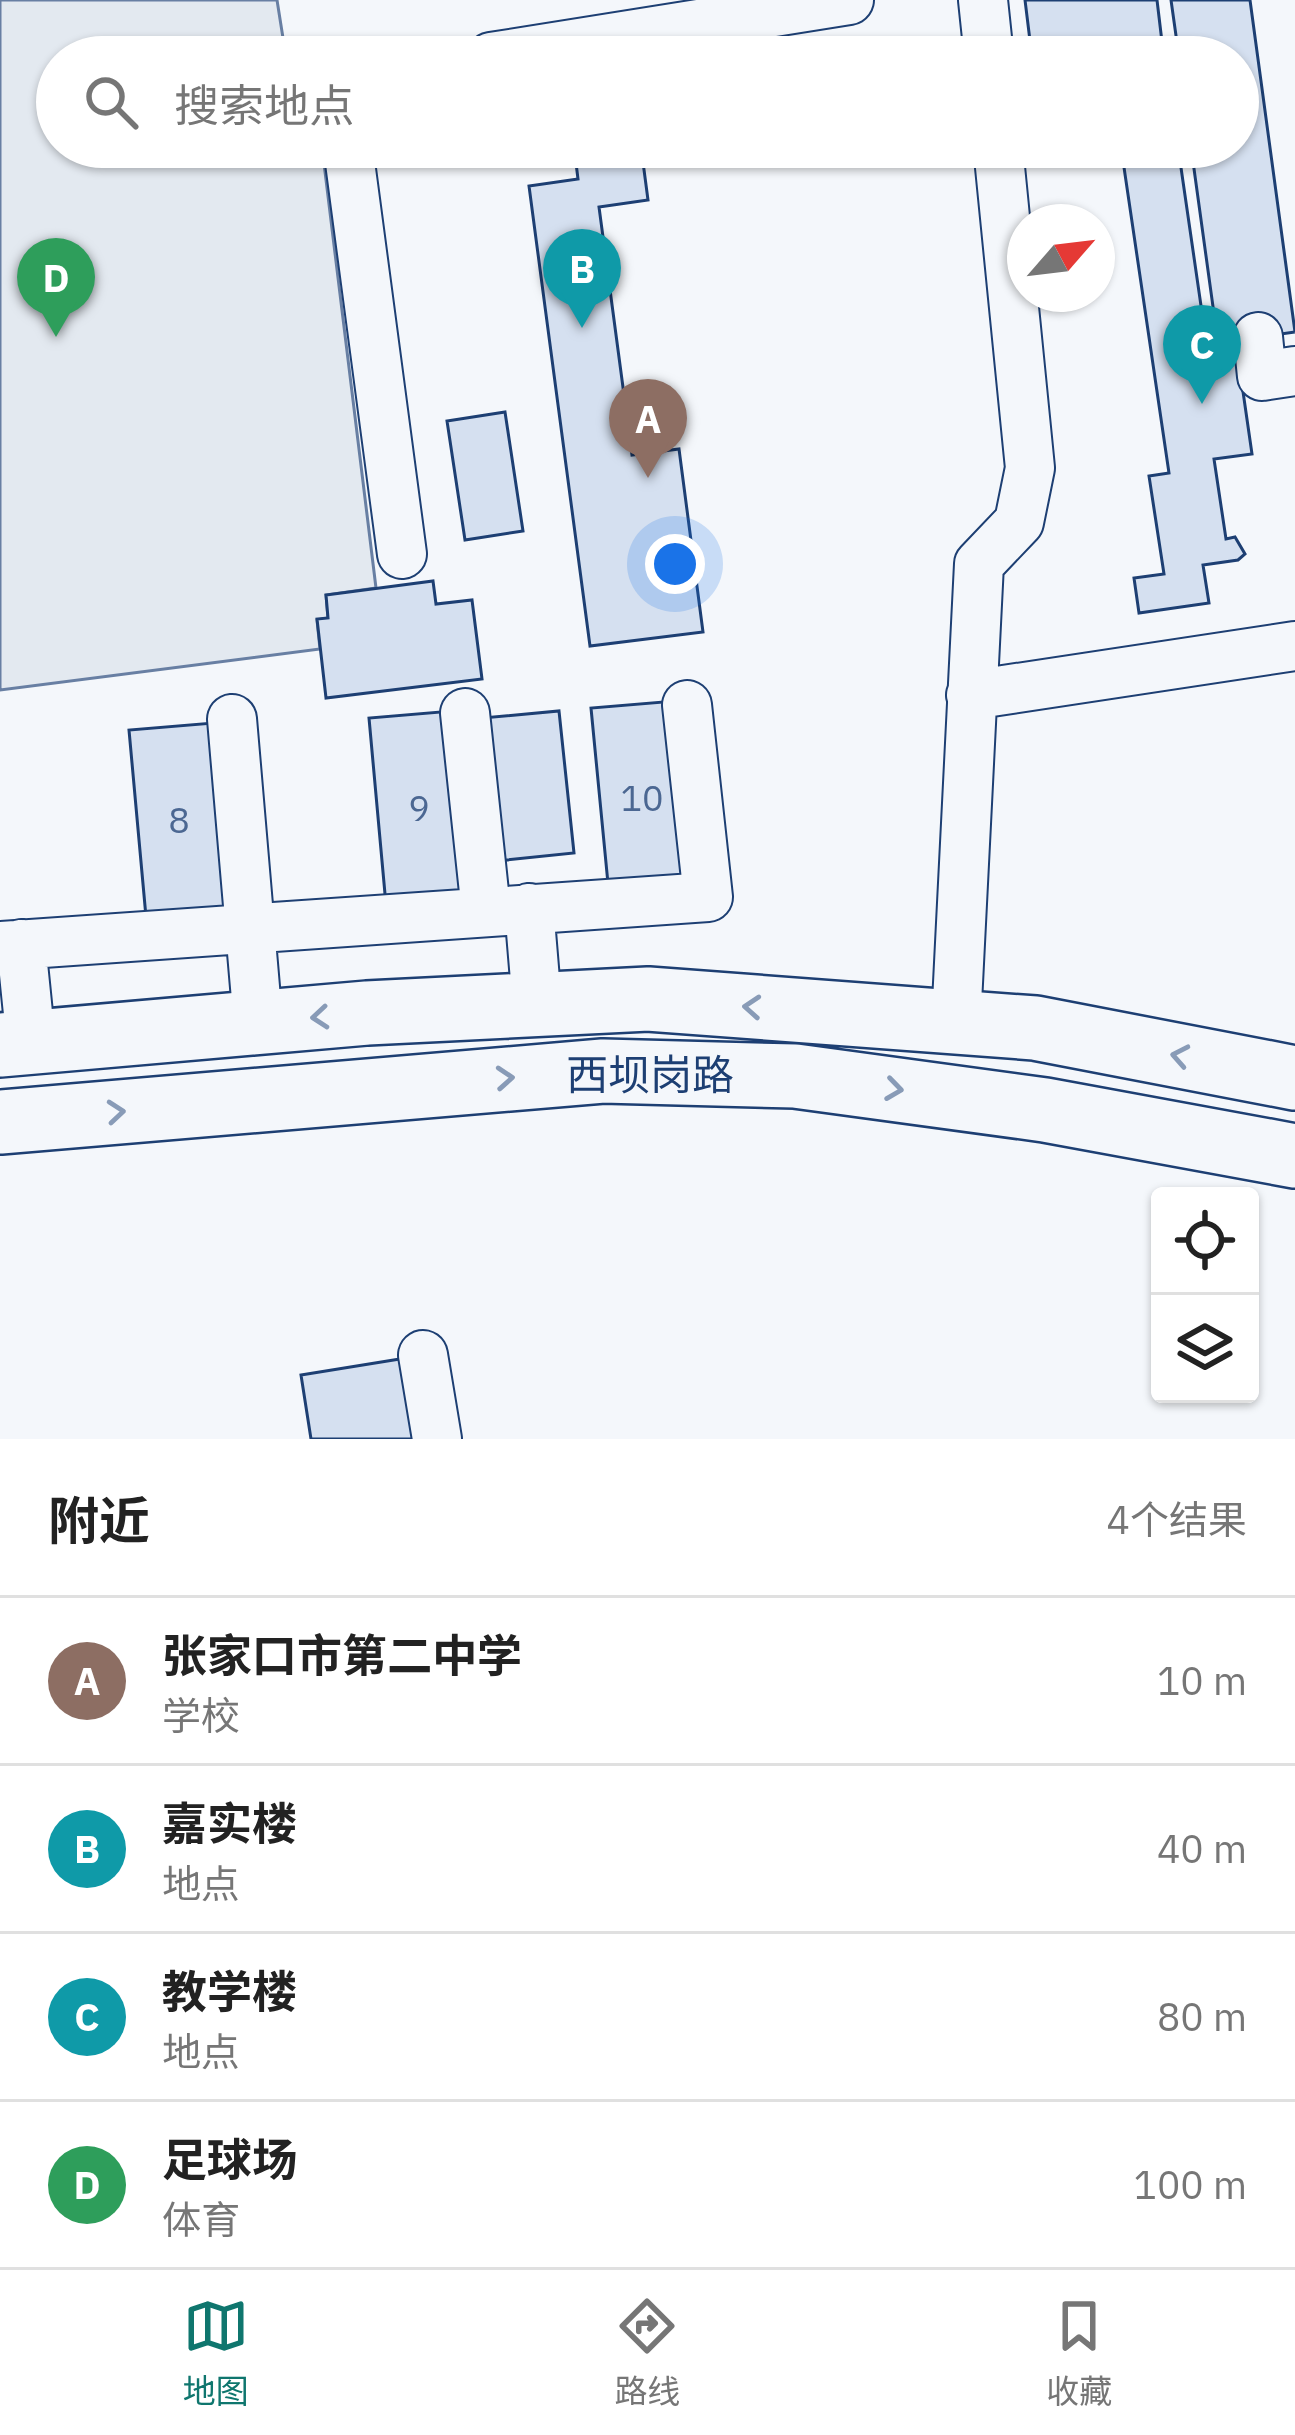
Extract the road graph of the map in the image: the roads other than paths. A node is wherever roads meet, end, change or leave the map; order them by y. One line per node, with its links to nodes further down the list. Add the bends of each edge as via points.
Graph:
1 (848, 0): 3 (street)
2 (983, 0): 4 (street)
3 (623, 36)
4 (987, 36)
5 (350, 168): 9 (street)
6 (1000, 168): 11 (street, via 1030,468 1019,522 979,564)
7 (1258, 338): 8 (street, via 1262,376)
8 (1295, 371)
9 (402, 554)
10 (1295, 646): 11 (street)
11 (971, 695): 21 (street)
12 (687, 705): 15 (street, via 708,897)
13 (465, 713): 15 (street)
14 (232, 718): 16 (street)
15 (507, 909): 16 (street); 18 (street)
16 (249, 927): 17 (street); 20 (street)
17 (11, 945): 22 (street)
18 (537, 1004): 19 (main road, 西坝岗路); 21 (main road, 西坝岗路, one-way to 18, via 648,999)
19 (422, 1010): 20 (main road, 西坝岗路, one-way to 20); 24 (main road)
20 (259, 1022): 22 (main road, 西坝岗路)
21 (956, 1022): 23 (main road, 西坝岗路, one-way to 21, via 1035,1028)
22 (15, 1044)
23 (1295, 1078)
24 (429, 1083): 25 (main road, 西坝岗路, one-way to 24); 26 (main road, 西坝岗路, one-way to 26, via 603,1071 796,1076)
25 (0, 1122)
26 (1295, 1156)
27 (423, 1355): 28 (street)
28 (437, 1439)

